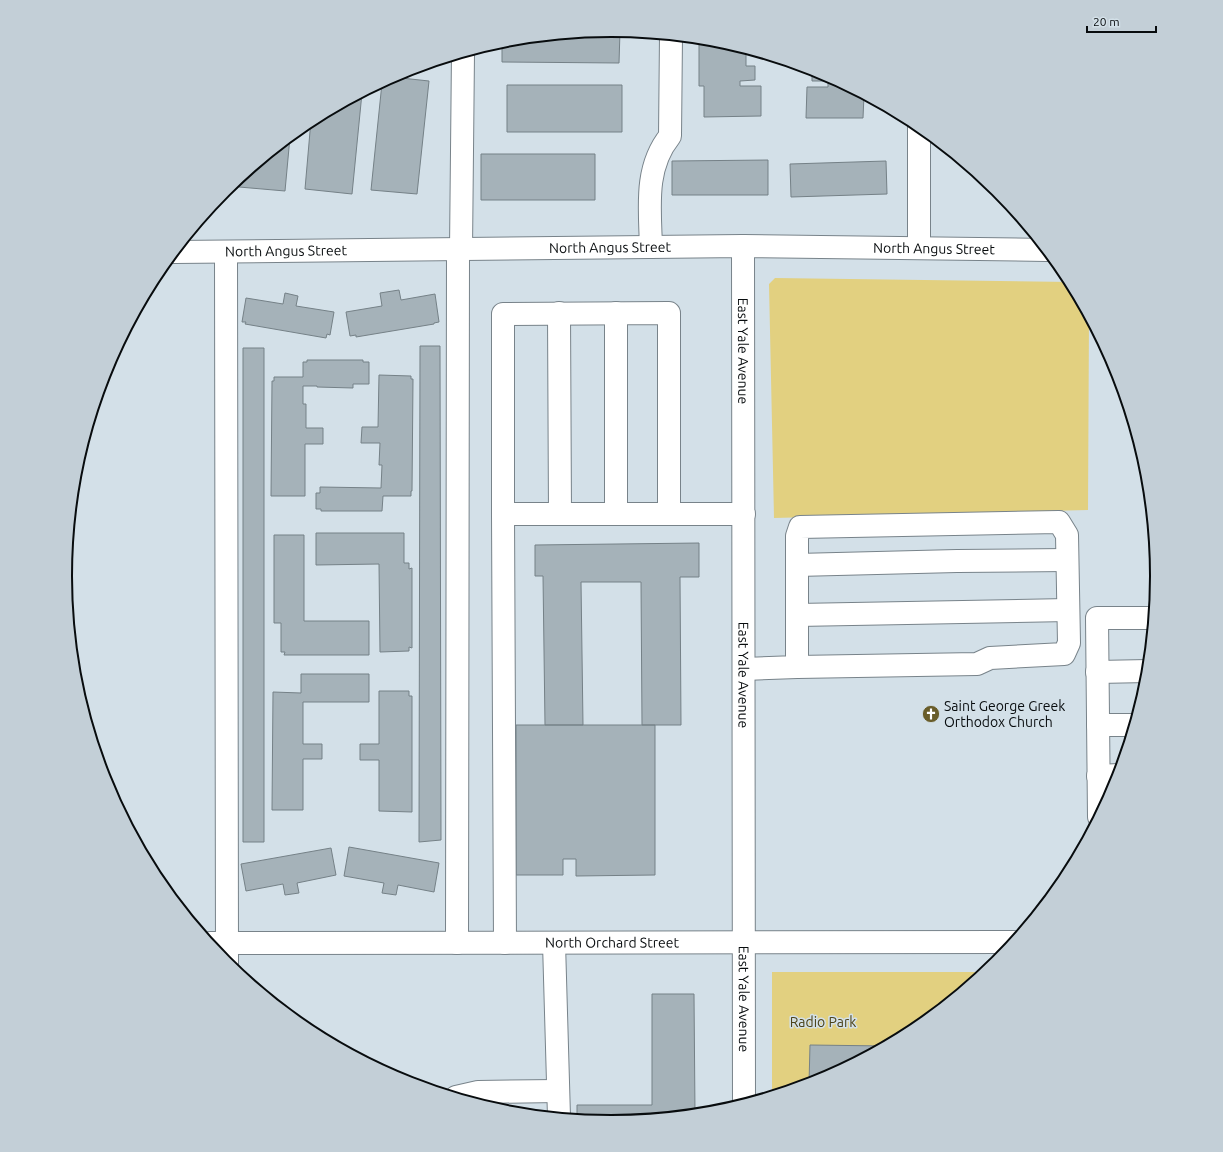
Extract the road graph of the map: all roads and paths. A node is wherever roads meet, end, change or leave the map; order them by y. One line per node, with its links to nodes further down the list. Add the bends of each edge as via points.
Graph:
1 (671, 41): 5 (street, via 670,136 658,154 649,191)
2 (463, 58): 7 (street)
3 (919, 133): 6 (street)
4 (744, 246): 5 (street, North Angus Street); 6 (street, North Angus Street); 17 (street, East Yale Avenue)
5 (651, 247): 7 (street, North Angus Street)
6 (918, 248): 8 (street, North Angus Street)
7 (459, 249): 10 (street, North Angus Street); 32 (street)
8 (1040, 250)
9 (181, 252): 10 (street, North Angus Street)
10 (226, 252): 36 (street)
11 (558, 313): 12 (street); 13 (street, via 503,314); 14 (street)
12 (616, 313): 15 (street); 16 (street, via 669,313)
13 (503, 514): 14 (street); 33 (street)
14 (560, 514): 15 (street)
15 (616, 514): 16 (street)
16 (669, 514): 17 (street)
17 (744, 514): 24 (street, East Yale Avenue)
18 (1067, 560): 19 (street); 19 (street, via 1067,535 1059,522 963,523 800,527 797,536); 20 (street)
19 (797, 565): 21 (street)
20 (1068, 610): 21 (street); 23 (street, via 1069,643 1064,654 990,658 978,664)
21 (797, 615): 23 (street)
22 (1148, 618): 26 (street, via 1097,618)
23 (797, 667): 24 (street)
24 (744, 669): 35 (street, East Yale Avenue)
25 (1142, 671): 26 (street)
26 (1097, 672): 27 (street)
27 (1098, 725): 28 (street); 29 (street)
28 (1129, 725)
29 (1109, 776): 30 (street)
30 (1106, 790)
31 (1007, 942): 35 (street, North Orchard Street)
32 (457, 943): 33 (street, North Orchard Street); 37 (street, North Orchard Street)
33 (504, 943): 34 (street, North Orchard Street)
34 (554, 943): 35 (street, North Orchard Street); 38 (street)
35 (745, 943): 40 (street, East Yale Avenue)
36 (222, 948)
37 (223, 950)
38 (558, 1091): 39 (street, via 478,1092); 41 (street)
39 (465, 1095)
40 (744, 1099)
41 (559, 1112)

